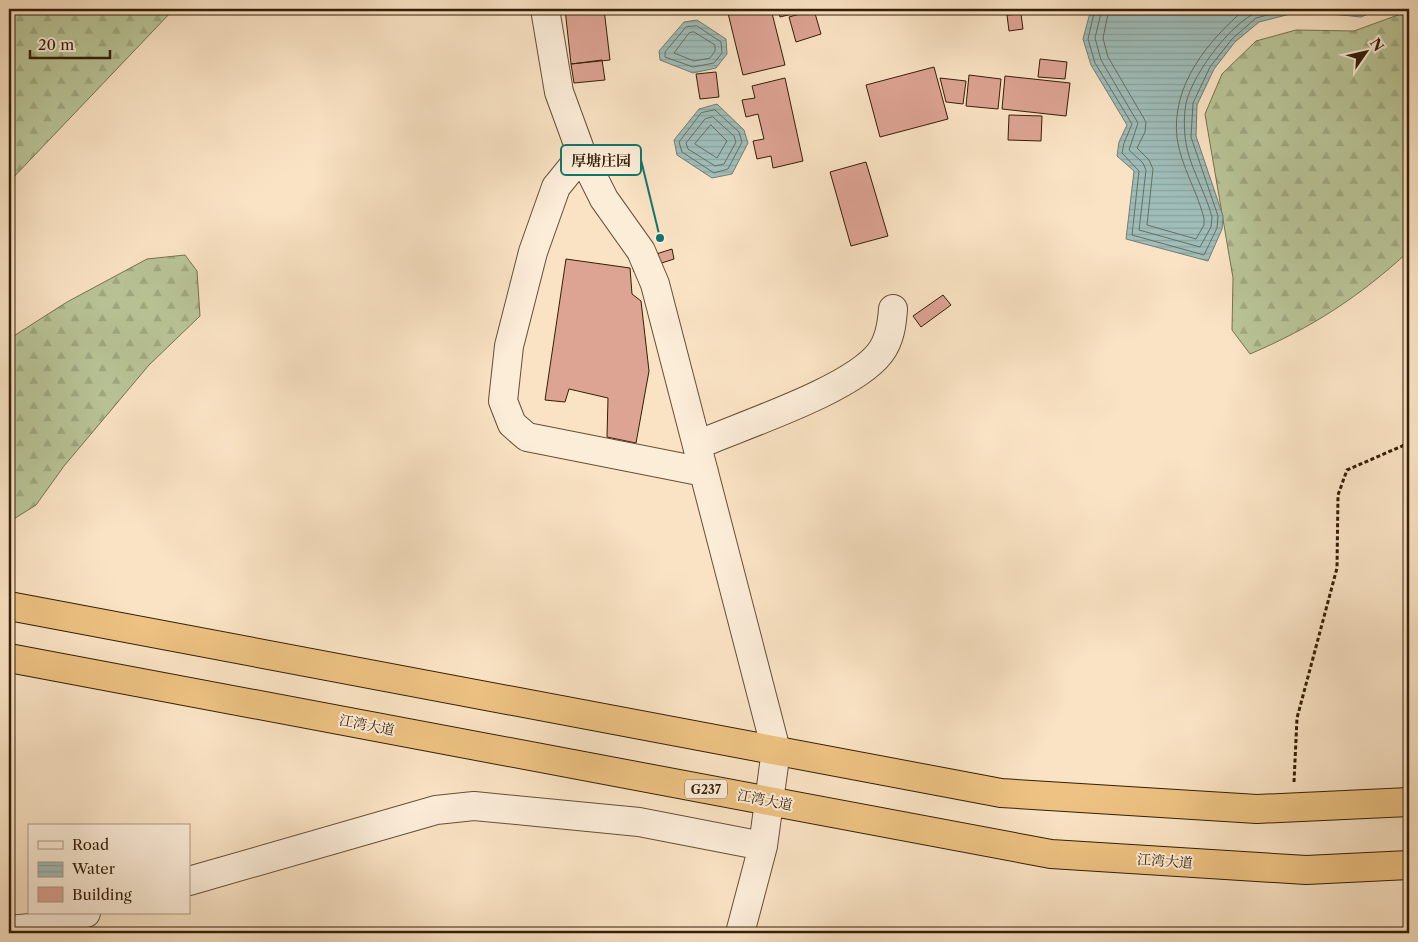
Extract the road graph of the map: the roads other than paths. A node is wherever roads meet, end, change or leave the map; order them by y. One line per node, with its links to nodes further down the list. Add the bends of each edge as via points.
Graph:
1 (546, 9): 2 (street, via 559,92)
2 (582, 155): 4 (street, via 604,199 641,251 655,284); 5 (street, via 556,187 533,252 509,346 503,401 512,424 527,436)
3 (893, 310): 4 (street, via 892,328 881,352 851,379)
4 (697, 445): 5 (street)
5 (704, 472): 8 (street)
6 (9, 606): 8 (highway)
7 (9, 658): 9 (highway, 江湾大道 / G237)
8 (776, 750): 9 (street); 10 (highway, via 1001,793 1257,809)
9 (770, 801): 11 (street); 12 (highway, 江湾大道 / G237, via 1051,854 1306,870)
10 (1409, 802)
11 (763, 846): 13 (street, via 638,822 474,806 436,810); 16 (street)
12 (1409, 866)
13 (190, 881)
14 (83, 914): 15 (street, via 41,927)
15 (9, 930)
16 (740, 933)

